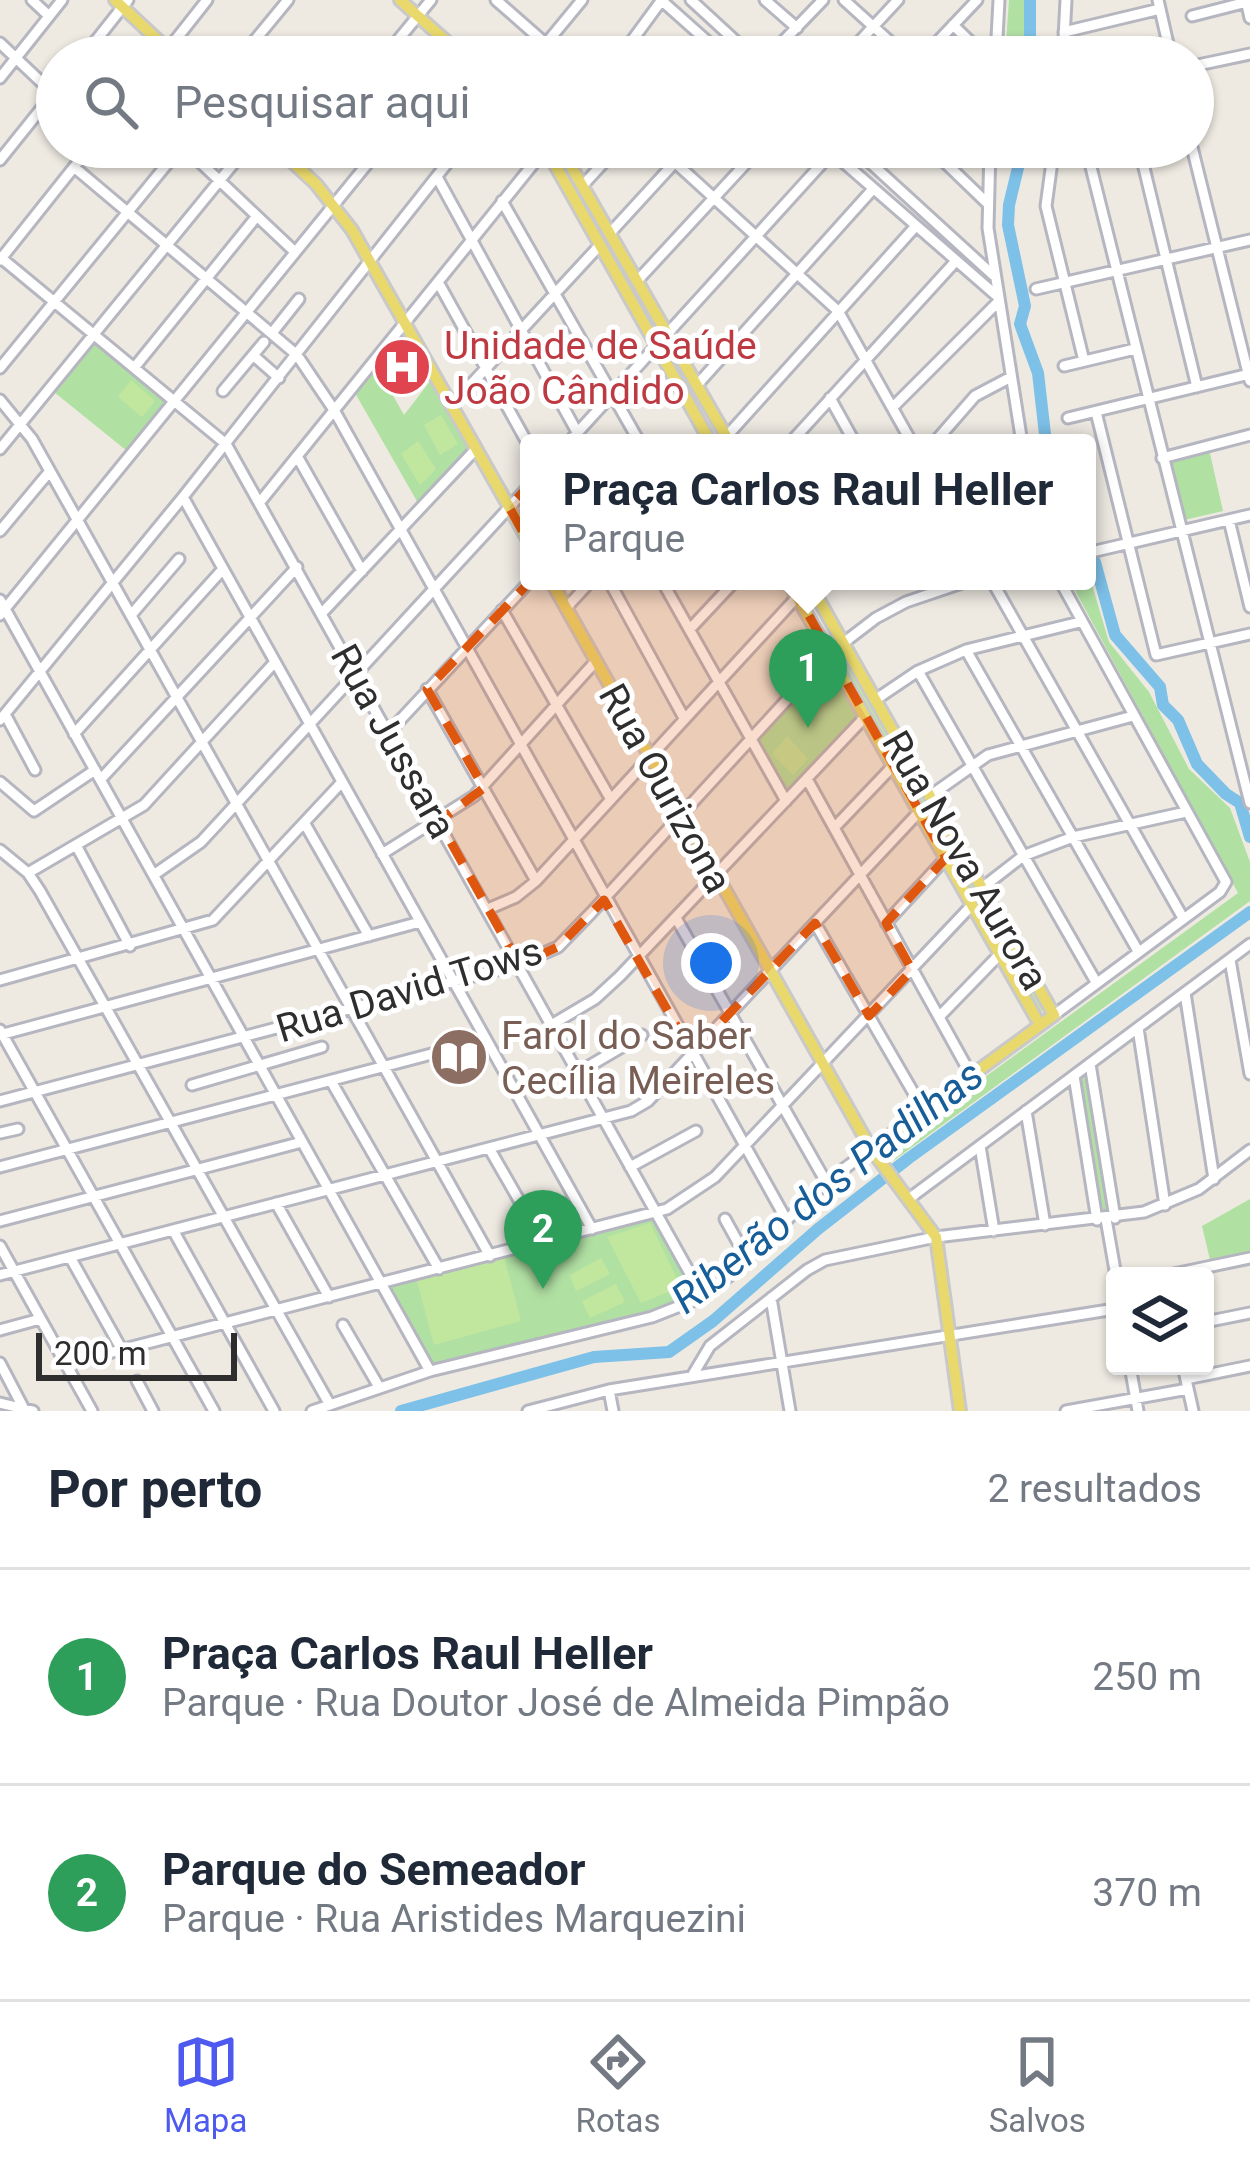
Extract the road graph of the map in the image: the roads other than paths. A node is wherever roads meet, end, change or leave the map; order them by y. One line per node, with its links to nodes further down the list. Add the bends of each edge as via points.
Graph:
1 (32, 0): 21 (street)
2 (62, 0): 21 (street)
3 (207, 0): 31 (street)
4 (288, 0): 32 (street)
5 (400, 0): 22 (main road)
6 (431, 0): 22 (street)
7 (498, 0): 35 (street)
8 (582, 0): 36 (street)
9 (661, 0): 37 (street); 38 (street)
10 (691, 0): 39 (street)
11 (765, 0): 27 (street)
12 (823, 0): 27 (street)
13 (844, 0): 26 (street)
14 (898, 0): 26 (street)
15 (977, 0): 25 (street)
16 (999, 0): 45 (street)
17 (1066, 0): 28 (street)
18 (1246, 1): 23 (street); 24 (street)
19 (122, 2): 29 (street); 30 (main road)
20 (1159, 4): 28 (street); 47 (street)
21 (49, 16): 50 (street)
22 (418, 16): 33 (street); 34 (main road)
23 (1192, 16)
24 (1250, 18)
25 (953, 25): 43 (street); 44 (street)
26 (874, 27): 41 (street); 42 (street)
27 (797, 28): 40 (street)
28 (1064, 32): 46 (street)
29 (98, 36)
30 (152, 36)
31 (181, 36)
32 (259, 36)
33 (401, 36)
34 (440, 36)
35 (537, 36)
36 (553, 36)
37 (636, 36)
38 (701, 36)
39 (730, 36)
40 (789, 36)
41 (865, 36)
42 (884, 36)
43 (942, 36)
44 (964, 36)
45 (997, 36)
46 (1064, 36)
47 (1166, 36)
48 (0, 43): 50 (street)
49 (1250, 54): 51 (street)
50 (16, 58): 52 (street); 53 (street)
51 (1214, 62)
52 (36, 76)
53 (0, 78)
54 (36, 117): 55 (street)
55 (0, 160)
56 (73, 168): 99 (street)
57 (75, 168): 88 (street)
58 (164, 168): 88 (street)
59 (206, 168): 81 (street)
60 (229, 168): 81 (street)
61 (300, 168): 87 (main road)
62 (364, 168): 87 (street)
63 (444, 168): 80 (street)
64 (529, 168): 85 (street)
65 (557, 168): 96 (main road)
66 (574, 168): 82 (main road)
67 (599, 168): 82 (street)
68 (670, 168): 91 (street)
69 (680, 168): 84 (street)
70 (741, 168): 84 (street)
71 (815, 168): 92 (street)
72 (851, 168): 83 (street)
73 (876, 168): 105 (street)
74 (951, 168): 86 (street)
75 (989, 168): 86 (street)
76 (1051, 168): 109 (street, via 1046,206)
77 (1090, 168): 103 (street)
78 (1144, 168): 100 (street)
79 (1197, 168): 97 (street)
80 (437, 177): 93 (street); 101 (street)
81 (219, 180): 89 (street); 95 (street)
82 (584, 184): 91 (main road)
83 (874, 190): 90 (street); 104 (street)
84 (713, 198): 92 (street); 107 (street)
85 (502, 201): 93 (street); 111 (street)
86 (987, 203): 105 (street)
87 (334, 204): 98 (street); 101 (main road)
88 (127, 212): 95 (street); 114 (street)
89 (256, 216): 98 (street); 106 (street)
90 (915, 226): 102 (street); 115 (street)
91 (611, 232): 107 (main road)
92 (755, 236): 104 (street); 119 (street)
93 (471, 240): 108 (street); 118 (street)
94 (1250, 240): 97 (street)
95 (166, 245): 106 (street); 120 (street)
96 (600, 245): 111 (street); 122 (main road)
97 (1217, 248): 100 (street); 134 (street)
98 (295, 252): 116 (street)
99 (0, 258): 114 (street, Rua Jussara)
100 (1165, 260): 103 (street); 136 (street)
101 (371, 262): 117 (main road); 125 (street)
102 (955, 262): 113 (street); 126 (street)
103 (1116, 271): 109 (street); 123 (street)
104 (797, 274): 115 (street); 135 (street)
105 (993, 275): 113 (street)
106 (206, 278): 116 (street); 130 (street)
107 (638, 280): 119 (main road)
108 (438, 282): 117 (street); 131 (street)
109 (1066, 283): 110 (street); 127 (street)
110 (1036, 289)
111 (555, 295): 118 (street); 138 (street)
112 (299, 299): 121 (street)
113 (997, 299): 133 (street); 144 (street)
114 (54, 302): 120 (street, Rua Jussara); 129 (street)
115 (838, 311): 126 (street); 155 (street)
116 (246, 312): 121 (street); 142 (street)
117 (405, 322): 143 (main road); 145 (street)
118 (521, 331): 131 (street); 150 (street)
119 (668, 333): 122 (street); 135 (main road)
120 (94, 335): 130 (street, Rua Jussara); 148 (street)
121 (268, 338): 124 (street); 125 (street)
122 (656, 346): 138 (street); 153 (main road)
123 (1135, 349): 127 (street); 140 (street)
124 (253, 355): 132 (street); 137 (street)
125 (297, 355): 132 (street); 145 (street)
126 (866, 357): 139 (street); 144 (street)
127 (1084, 361): 128 (street)
128 (1064, 366)
129 (0, 368)
130 (134, 368): 142 (street, Rua Jussara)
131 (486, 369): 143 (street); 149 (street)
132 (279, 377): 162 (street)
133 (1011, 377): 159 (street, via 975,397); 160 (street)
134 (1250, 377): 136 (street)
135 (697, 385): 154 (main road)
136 (1197, 387): 140 (street)
137 (223, 391)
138 (612, 395): 151 (street); 152 (street)
139 (830, 398): 156 (street); 157 (street)
140 (1147, 398): 146 (street); 166 (street)
141 (0, 400): 148 (street)
142 (174, 401): 162 (street, Rua Jussara); 173 (street)
143 (451, 406): 164 (main road)
144 (893, 407): 158 (street)
145 (334, 410): 165 (street); 178 (street)
146 (1096, 412): 147 (street); 179 (street)
147 (1068, 418)
148 (21, 423): 163 (street); 167 (street)
149 (522, 434)
150 (578, 434)
151 (583, 434)
152 (635, 434)
153 (706, 434)
154 (725, 434)
155 (733, 434)
156 (800, 434)
157 (850, 434)
158 (907, 434)
159 (942, 434)
160 (1020, 434)
161 (1250, 435): 166 (street)
162 (226, 444): 169 (street); 170 (street, Rua Jussara)
163 (0, 449)
164 (476, 449): 171 (main road); 178 (street)
165 (297, 456): 170 (street); 184 (street)
166 (1162, 458): 177 (street)
167 (50, 471): 173 (street); 176 (street)
168 (520, 495): 171 (street)
169 (184, 497): 183 (street); 185 (street)
170 (260, 502): 182 (street, Rua Jussara)
171 (509, 507): 175 (main road); 186 (street)
172 (1250, 515): 174 (street)
173 (78, 520): 185 (street); 200 (street)
174 (1229, 520): 177 (street); 199 (street)
175 (520, 526)
176 (0, 531)
177 (1180, 531): 179 (street); 211 (street)
178 (400, 532): 184 (street); 186 (street)
179 (1128, 544): 180 (street); 211 (street, via 1156,655)
180 (1096, 551)
181 (179, 559): 204 (street)
182 (296, 567): 203 (street, Rua Jussara); 205 (street)
183 (224, 569): 205 (street); 212 (street)
184 (362, 572): 203 (street)
185 (112, 579): 204 (street); 219 (street)
186 (432, 590): 213 (street); 220 (street)
187 (521, 590): 202 (street)
188 (556, 590): 201 (main road, Rua Ourizona)
189 (583, 590): 201 (street)
190 (614, 590): 231 (street)
191 (667, 590): 207 (street)
192 (793, 590): 198 (main road, Rua Nova Aurora)
193 (814, 590): 210 (main road, Rua Nova Aurora)
194 (941, 590): 210 (street, Rua David Tows, via 906,602)
195 (997, 590): 209 (street)
196 (1064, 590): 206 (street)
197 (724, 592): 207 (street)
198 (797, 597): 215 (main road, Rua Nova Aurora); 221 (street)
199 (1250, 607)
200 (2, 608): 219 (street)
201 (566, 608): 216 (main road, Rua Ourizona)
202 (502, 610): 213 (street); 227 (street)
203 (322, 613): 220 (street, Rua Jussara)
204 (132, 614): 212 (street)
205 (249, 615): 217 (street); 224 (street)
206 (1080, 622): 209 (street); 228 (street)
207 (690, 629): 221 (street)
208 (1250, 634): 211 (street)
209 (1022, 637): 214 (street); 234 (street)
210 (843, 644): 215 (street, Rua David Tows); 225 (main road, Rua Nova Aurora)
211 (1209, 644): 257 (street)
212 (151, 649): 224 (street); 236 (street)
213 (465, 649): 222 (street); 242 (street)
214 (966, 650): 218 (street); 241 (street)
215 (829, 654): 230 (main road, Rua Nova Aurora); 237 (street, Rua David Tows)
216 (596, 661): 227 (street); 244 (main road, Rua Ourizona)
217 (275, 662): 232 (street); 239 (street)
218 (918, 671): 225 (street); 245 (street)
219 (38, 672): 226 (street); 236 (street)
220 (355, 672): 232 (street); 235 (street, Rua Jussara)
221 (719, 680): 231 (street); 237 (street)
222 (428, 689): 235 (street); 252 (street)
223 (0, 693): 226 (street)
224 (178, 696): 239 (street); 248 (street)
225 (875, 700): 233 (main road, Rua Nova Aurora)
226 (14, 703): 229 (street)
227 (556, 705): 242 (street); 254 (street)
228 (1132, 716): 234 (street); 259 (street)
229 (3, 717): 247 (street)
230 (866, 717): 238 (main road, Rua Nova Aurora); 249 (street)
231 (684, 718): 244 (street)
232 (308, 722): 251 (street); 255 (street)
233 (891, 728): 238 (main road); 240 (main road, Rua Nova Aurora)
234 (1076, 730): 241 (street); 263 (street)
235 (388, 732): 262 (street, Rua Jussara)
236 (74, 734): 248 (street)
237 (751, 736): 256 (street); 260 (street, Rua David Tows)
238 (878, 740): 243 (main road, Rua Nova Aurora)
239 (203, 741): 255 (street); 261 (street)
240 (900, 743): 243 (main road); 253 (main road, Rua Nova Aurora)
241 (1019, 745): 245 (street); 266 (street)
242 (519, 746): 252 (street); 267 (street)
243 (886, 754): 246 (main road, Rua Nova Aurora)
244 (649, 755): 254 (street); 260 (main road, Rua Ourizona)
245 (970, 764): 253 (street); 271 (street)
246 (893, 766): 258 (main road, Rua Nova Aurora); 265 (street)
247 (35, 770)
248 (98, 775): 250 (street, via 34,811); 261 (street)
249 (807, 779): 256 (street); 265 (street)
250 (0, 782)
251 (342, 782): 264 (street); 270 (street)
252 (483, 786): 262 (street); 278 (street)
253 (930, 796): 279 (main road, Rua Nova Aurora)
254 (610, 798): 267 (street)
255 (236, 800): 273 (street); 275 (street, via 201,842)
256 (787, 801): 277 (street)
257 (1250, 803)
258 (919, 812): 272 (main road, Rua Nova Aurora); 276 (street)
259 (1186, 812): 263 (street); 284 (street, via 1224,888)
260 (681, 814): 277 (main road, Rua Ourizona); 280 (street, Rua David Tows)
261 (122, 819): 268 (street); 275 (street)
262 (439, 821): 270 (street); 282 (street, Rua Jussara)
263 (1130, 823): 266 (street); 284 (street)
264 (305, 824): 273 (street); 289 (street)
265 (834, 828): 276 (street)
266 (1072, 837): 271 (street); 293 (street)
267 (571, 840): 278 (street); 280 (street)
268 (76, 845): 274 (street); 291 (street)
269 (0, 850): 274 (street)
270 (382, 854): 285 (street)
271 (1023, 856): 279 (street); 304 (street)
272 (946, 858): 281 (main road, Rua Nova Aurora); 287 (street)
273 (270, 862): 288 (street, via 213,920); 292 (street)
274 (28, 873): 296 (street)
275 (155, 874): 288 (street)
276 (860, 874): 286 (street); 287 (street)
277 (716, 876): 283 (street); 300 (main road, Rua Ourizona)
278 (536, 881): 282 (street)
279 (982, 888): 309 (main road, Rua Nova Aurora)
280 (604, 899): 295 (street); 298 (street, Rua David Tows, via 558,947)
281 (972, 905): 294 (main road, Rua Nova Aurora); 299 (street)
282 (488, 909): 298 (street, Rua Jussara)
283 (676, 918): 295 (street); 308 (street)
284 (1184, 918): 293 (street)
285 (420, 922): 289 (street); 303 (street)
286 (815, 922): 300 (street); 310 (street)
287 (886, 923): 299 (street)
288 (185, 930): 291 (street); 301 (street)
289 (369, 936): 292 (street)
290 (1250, 944): 297 (street)
291 (130, 946): 296 (street)
292 (317, 950): 301 (street); 307 (street)
293 (1138, 951): 304 (street)
294 (1000, 954): 311 (street); 313 (main road, Rua Nova Aurora)
295 (638, 958): 312 (street, via 595,999); 320 (street)
296 (80, 959): 302 (street); 306 (street)
297 (1230, 959): 305 (street); 327 (street)
298 (519, 964): 303 (street, Rua David Tows); 312 (street, Rua Jussara)
299 (912, 970): 310 (street); 311 (street)
300 (769, 973): 308 (street); 324 (main road, Rua Ourizona)
301 (214, 978): 306 (street); 317 (street)
302 (0, 980)
303 (454, 982): 307 (street, Rua David Tows); 318 (street)
304 (1096, 982): 309 (street)
305 (1185, 993): 314 (street); 356 (street)
306 (106, 1006): 315 (street); 322 (street)
307 (350, 1011): 317 (street, Rua David Tows); 325 (street)
308 (729, 1015): 320 (street); 335 (street)
309 (1054, 1015): 313 (main road)
310 (869, 1016): 324 (street); 336 (street)
311 (939, 1016): 328 (street)
312 (553, 1024): 326 (street, Rua Jussara)
313 (1040, 1025): 328 (main road)
314 (1138, 1028): 321 (street); 362 (street)
315 (1, 1033): 332 (street)
316 (642, 1035): 326 (street)
317 (244, 1038): 322 (street, Rua David Tows); 323 (street)
318 (485, 1040): 325 (street); 343 (street)
319 (322, 1047): 323 (street)
320 (692, 1053): 338 (street, via 648,1101); 347 (street)
321 (1090, 1064): 329 (street); 366 (street)
322 (140, 1065): 332 (street, Rua David Tows); 339 (street)
323 (260, 1066): 331 (street); 333 (street)
324 (823, 1066): 335 (street); 345 (main road, Rua Ourizona)
325 (381, 1067): 330 (street); 351 (street)
326 (579, 1072): 338 (street, Rua Jussara)
327 (1250, 1074)
328 (971, 1075): 336 (main road)
329 (1074, 1076): 337 (street); 366 (street)
330 (331, 1081): 333 (street); 355 (street)
331 (192, 1084)
332 (34, 1092): 334 (street, Rua David Tows); 349 (street)
333 (276, 1095): 339 (street); 344 (street)
334 (0, 1101)
335 (782, 1108): 347 (street); 357 (street)
336 (924, 1111): 345 (main road)
337 (1026, 1111): 346 (street); 369 (street)
338 (604, 1119): 343 (street); 353 (street, Rua Jussara)
339 (171, 1122): 349 (street); 354 (street)
340 (17, 1129): 342 (street)
341 (696, 1131): 353 (street)
342 (0, 1133)
343 (540, 1135): 348 (street); 370 (street)
344 (302, 1142): 354 (street); 358 (street)
345 (871, 1144): 357 (street); 360 (main road, Rua Ourizona)
346 (980, 1146): 360 (street); 372 (street)
347 (745, 1147): 363 (street, via 715,1178); 367 (street)
348 (489, 1148): 351 (street); 374 (street)
349 (67, 1150): 352 (street); 359 (street)
350 (1250, 1150): 356 (street)
351 (435, 1162): 355 (street); 377 (street)
352 (0, 1167)
353 (630, 1167): 363 (street, Rua Jussara)
354 (197, 1169): 359 (street); 364 (street)
355 (384, 1175): 358 (street); 383 (street)
356 (1214, 1179): 362 (street)
357 (826, 1182): 367 (street)
358 (330, 1189): 361 (street); 386 (street)
359 (94, 1197): 368 (street); 375 (street)
360 (910, 1198): 373 (main road, Rua Ourizona)
361 (276, 1203): 364 (street); 388 (street)
362 (1165, 1205): 366 (street)
363 (656, 1212): 370 (street); 387 (street, Rua Jussara)
364 (225, 1216): 371 (street); 390 (street)
365 (724, 1219): 379 (street)
366 (1106, 1219): 369 (street); 381 (street)
367 (786, 1220): 379 (street)
368 (0, 1221)
369 (1046, 1225): 372 (street)
370 (592, 1229): 374 (street)
371 (173, 1230): 375 (street); 395 (street)
372 (994, 1231): 373 (street)
373 (936, 1237): 389 (street, via 825,1260); 398 (main road)
374 (543, 1242): 377 (street)
375 (120, 1244): 378 (street); 399 (street)
376 (0, 1246): 384 (street)
377 (490, 1256): 383 (street)
378 (70, 1257): 384 (street); 400 (street)
379 (746, 1257): 387 (street)
380 (1250, 1258): 382 (street)
381 (1114, 1267)
382 (1207, 1267)
383 (439, 1269): 386 (street)
384 (14, 1272): 385 (street); 393 (street)
385 (0, 1275)
386 (382, 1283): 388 (street); 405 (street)
387 (702, 1295): 405 (street, via 652,1317)
388 (329, 1297): 390 (street)
389 (771, 1298): 401 (street); 408 (street, via 710,1346)
390 (277, 1310): 395 (street); 414 (street)
391 (1106, 1311): 398 (street)
392 (1250, 1313): 394 (street)
393 (40, 1319): 397 (street); 403 (street)
394 (1214, 1320)
395 (223, 1324): 399 (street); 420 (street)
396 (343, 1324): 411 (street)
397 (0, 1330)
398 (950, 1334): 401 (street); 425 (main road)
399 (171, 1337): 400 (street); 419 (street)
400 (122, 1350): 403 (street)
401 (782, 1362): 408 (street); 424 (street)
402 (0, 1363): 416 (street)
403 (65, 1364): 417 (street)
404 (1250, 1366): 410 (street)
405 (430, 1371): 411 (street)
406 (1132, 1375): 415 (street)
407 (1185, 1375): 410 (street)
408 (692, 1376): 412 (street)
409 (137, 1382): 418 (street)
410 (1187, 1384): 415 (street); 427 (street)
411 (379, 1387): 414 (street)
412 (609, 1390): 422 (street); 423 (street)
413 (0, 1403): 416 (street)
414 (330, 1405): 421 (street)
415 (1137, 1406): 426 (street)
416 (28, 1410)
417 (92, 1411)
418 (153, 1411)
419 (214, 1411)
420 (274, 1411)
421 (312, 1411)
422 (528, 1411)
423 (613, 1411)
424 (790, 1411)
425 (960, 1411)
426 (1066, 1411)
427 (1193, 1411)

